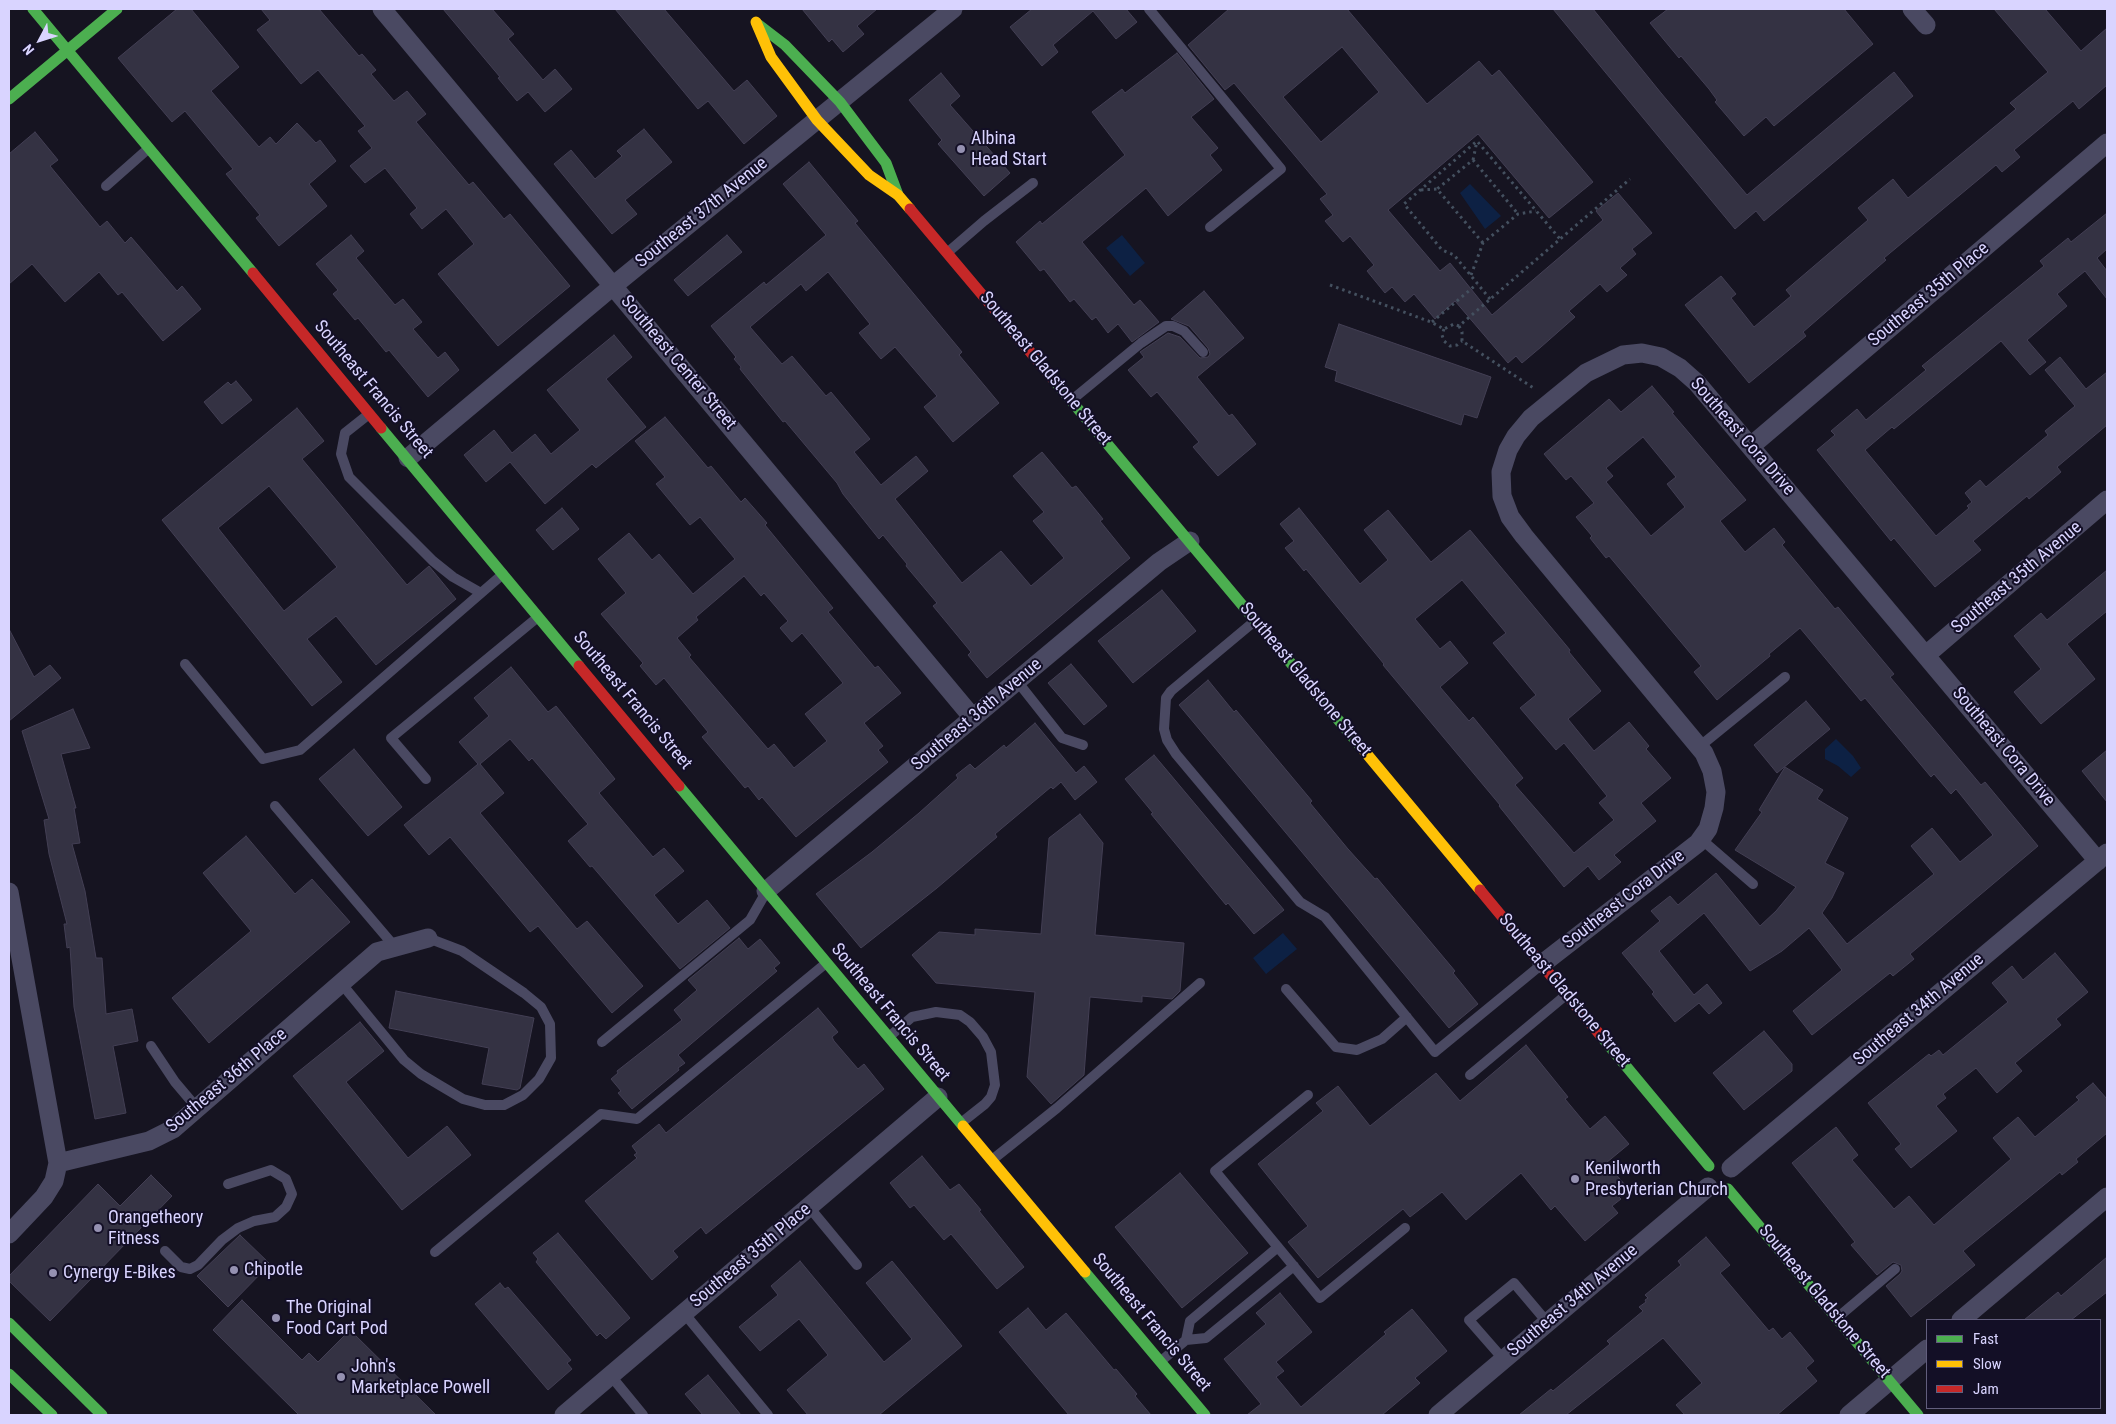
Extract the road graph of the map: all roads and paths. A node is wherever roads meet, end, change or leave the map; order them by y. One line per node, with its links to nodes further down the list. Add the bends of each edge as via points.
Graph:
1 (33, 9): 8 (street, Southeast Francis Street)
2 (117, 9): 8 (street)
3 (382, 9): 30 (street, Southeast Center Street)
4 (953, 9): 10 (street, Southeast 37th Avenue)
5 (1149, 9): 24 (lane, via 1281,168)
6 (1912, 9): 7 (street)
7 (1926, 25)
8 (68, 50): 9 (street); 14 (street, Southeast Francis Street)
9 (9, 99)
10 (840, 102): 11 (street, Southeast 37th Avenue); 11 (street, Southeast Gladstone Street, via 785,45 753,19 770,57); 21 (street, Southeast Gladstone Street, via 886,163)
11 (816, 120): 21 (street, Southeast Gladstone Street, via 869,175); 30 (street, Southeast 37th Avenue)
12 (1477, 141): 15 (path); 20 (path); 22 (path)
13 (2107, 144): 41 (street, Southeast 35th Place)
14 (149, 148): 18 (lane); 40 (street, Southeast Francis Street)
15 (1473, 160): 19 (path); 23 (path)
16 (1630, 178): 25 (path)
17 (1033, 183): 27 (lane)
18 (106, 186)
19 (1437, 189): 20 (path); 26 (path)
20 (1420, 190): 28 (path, via 1404,204 1442,250 1454,255)
21 (898, 195): 27 (street, Southeast Gladstone Street)
22 (1536, 211): 23 (path); 25 (path)
23 (1518, 214): 26 (path)
24 (1210, 227)
25 (1560, 240): 32 (path)
26 (1483, 243): 28 (path)
27 (947, 253): 38 (street, Southeast Gladstone Street)
28 (1471, 276): 29 (path)
29 (1477, 284): 32 (path); 33 (path)
30 (614, 286): 42 (street, Southeast 37th Avenue); 53 (street, Southeast Center Street)
31 (1330, 286): 33 (path)
32 (1490, 299): 34 (path)
33 (1431, 322): 35 (path)
34 (1459, 326): 35 (path, via 1454,324); 36 (path)
35 (1444, 329): 36 (path, via 1444,342 1450,346)
36 (1462, 341): 39 (path)
37 (1204, 352): 38 (lane, via 1184,331 1166,326)
38 (1072, 400): 44 (street, Southeast Gladstone Street)
39 (1552, 401): 41 (street, Southeast Cora Drive, via 1586,373 1623,355 1642,353 1661,357 1697,383); 55 (street, Southeast Cora Drive, via 1531,418 1508,450 1501,472 1502,496 1510,517)
40 (370, 413): 42 (street, Southeast Francis Street); 46 (lane, via 345,433 342,454 349,477 434,561 453,577)
41 (1751, 446): 49 (street, Southeast Cora Drive)
42 (408, 458): 45 (street, Southeast Francis Street)
43 (2107, 500): 49 (street, Southeast 35th Avenue)
44 (1190, 541): 48 (street, Southeast Gladstone Street); 52 (street, Southeast 36th Avenue, via 1159,562)
45 (503, 574): 46 (lane); 47 (street, Southeast Francis Street)
46 (481, 593): 50 (lane, via 300,750 262,759)
47 (538, 616): 56 (lane, via 391,738); 61 (street, Southeast Francis Street)
48 (1256, 620): 66 (street, Southeast Gladstone Street); 71 (lane, via 1171,691 1166,698 1164,720 1167,740 1300,902 1325,917)
49 (1926, 654): 59 (street, Southeast Cora Drive)
50 (184, 664)
51 (1785, 677): 55 (lane)
52 (1017, 681): 53 (street, Southeast 36th Avenue); 54 (lane, via 1062,738)
53 (973, 718): 61 (street, Southeast 36th Avenue)
54 (1083, 745)
55 (1699, 747): 58 (street, Southeast Cora Drive, via 1712,771 1716,792 1708,829)
56 (426, 779)
57 (275, 806): 64 (lane)
58 (1701, 839): 60 (lane); 66 (street, Southeast Cora Drive)
59 (2103, 857): 83 (street, Southeast 34th Avenue)
60 (1753, 884)
61 (766, 891): 65 (street, Southeast Francis Street); 73 (lane, via 750,920)
62 (9, 892): 81 (street)
63 (428, 938): 64 (street, Southeast 36th Place); 67 (lane, via 462,951 541,1007 550,1024 552,1058 539,1079 523,1095 504,1105 486,1105 463,1099 434,1082 404,1060)
64 (396, 947): 67 (street, Southeast 36th Place, via 377,952)
65 (826, 963): 72 (street, Southeast Francis Street); 93 (lane, via 637,1119 600,1114)
66 (1542, 964): 70 (street, Southeast Gladstone Street); 71 (lane, via 1435,1052)
67 (341, 983): 78 (street, Southeast 36th Place)
68 (1200, 983): 80 (lane)
69 (1286, 989): 71 (lane, via 1336,1047 1358,1050 1382,1039)
70 (1566, 994): 75 (lane); 82 (street, Southeast Gladstone Street)
71 (1407, 1016)
72 (888, 1037): 77 (street, Southeast Francis Street); 79 (lane, via 912,1017 936,1012 960,1016 983,1037 991,1052 995,1085 985,1104)
73 (602, 1042)
74 (151, 1046): 78 (lane)
75 (1470, 1075)
76 (1308, 1095): 91 (lane, via 1215,1171)
77 (938, 1097): 79 (street, Southeast Francis Street); 88 (street, Southeast 35th Place)
78 (197, 1108): 81 (street, Southeast 36th Place, via 173,1129 149,1141)
79 (960, 1124): 80 (street, Southeast Francis Street)
80 (992, 1161): 105 (street, Southeast Francis Street)
81 (58, 1163): 90 (street, via 54,1181 44,1197)
82 (1709, 1166): 83 (street, via 1720,1162); 85 (street, via 1704,1176)
83 (1730, 1168): 86 (street, via 1734,1179)
84 (228, 1184): 92 (lane, via 272,1170 286,1179 292,1194 286,1207 275,1217 238,1228 190,1269 181,1267)
85 (1708, 1187): 86 (street, via 1720,1192); 100 (street, Southeast 34th Avenue)
86 (1728, 1189): 98 (street, Southeast Gladstone Street)
87 (2107, 1197): 99 (street)
88 (809, 1207): 94 (lane); 97 (street, Southeast 35th Place)
89 (1405, 1228): 95 (lane, via 1320,1298)
90 (9, 1234)
91 (1278, 1247): 95 (lane); 102 (lane, via 1190,1322)
92 (165, 1251)
93 (435, 1252)
94 (857, 1265)
95 (1294, 1266): 102 (lane, via 1206,1338)
96 (1895, 1269): 98 (lane)
97 (684, 1313): 108 (street, Southeast 35th Place); 115 (lane)
98 (1836, 1318): 110 (street, Southeast Gladstone Street)
99 (1962, 1319)
100 (1548, 1322): 104 (street, Southeast 34th Avenue); 104 (lane, via 1514,1283 1469,1320)
101 (9, 1323): 109 (street)
102 (1186, 1340): 105 (lane)
103 (1926, 1350): 110 (street)
104 (1504, 1360): 117 (street, Southeast 34th Avenue)
105 (1160, 1362): 116 (street, Southeast Francis Street)
106 (12, 1370): 111 (street)
107 (46, 1375): 109 (street)
108 (611, 1376): 113 (street, Southeast 35th Place); 114 (lane)
109 (65, 1379): 112 (street)
110 (1890, 1381): 118 (street); 119 (street, Southeast Gladstone Street)
111 (52, 1415)
112 (102, 1415)
113 (564, 1415)
114 (643, 1415)
115 (768, 1415)
116 (1205, 1415)
117 (1438, 1415)
118 (1849, 1415)
119 (1918, 1415)

